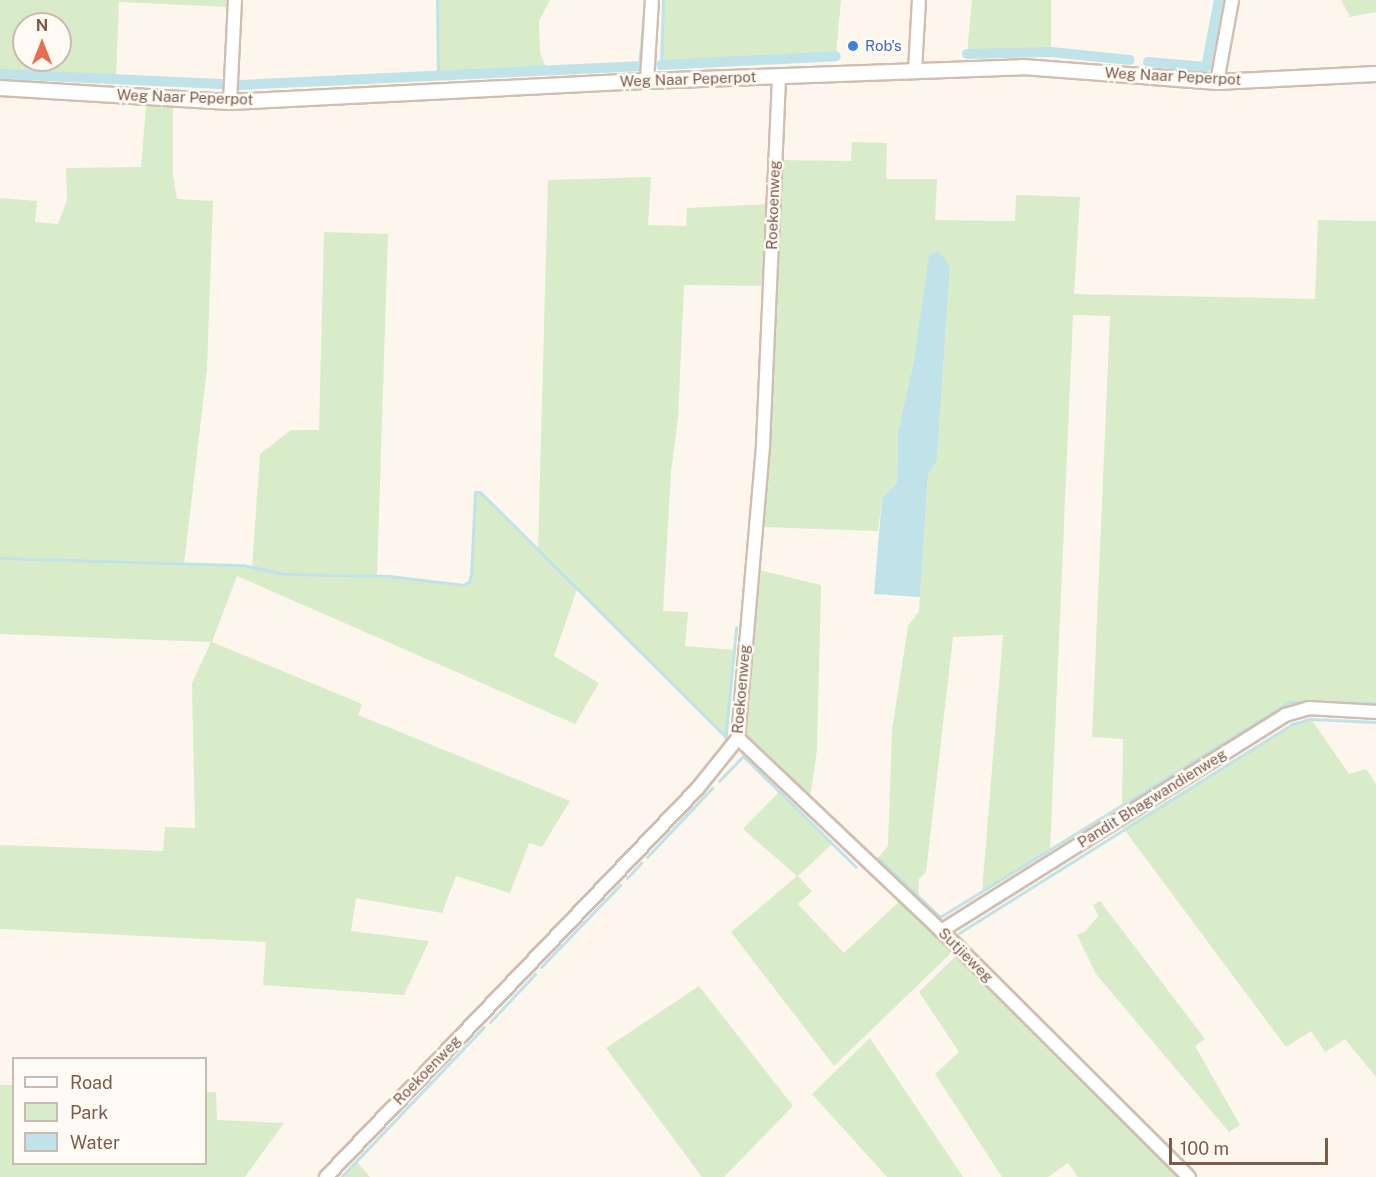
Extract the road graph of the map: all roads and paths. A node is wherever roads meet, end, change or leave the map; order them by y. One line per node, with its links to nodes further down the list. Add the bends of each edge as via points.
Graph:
1 (235, 0): 11 (street)
2 (652, 0): 8 (street)
3 (919, 0): 5 (street)
4 (1232, 0): 9 (street)
5 (915, 71): 7 (street, Weg Naar Peperpot); 9 (street, Weg Naar Peperpot, via 1033,68)
6 (1376, 74): 9 (street, Weg Naar Peperpot)
7 (779, 75): 8 (street, Weg Naar Peperpot); 13 (street, Roekoenweg, via 763,445)
8 (646, 81): 11 (street, Weg Naar Peperpot)
9 (1217, 82)
10 (0, 88): 11 (street, Weg Naar Peperpot)
11 (230, 102)
12 (1376, 712): 14 (street, Pandit Bhagwandienweg, via 1309,708 1285,715)
13 (738, 738): 14 (street, Sutjieweg); 15 (street, Roekoenweg, via 697,789)
14 (941, 931): 16 (street, Sutjieweg)
15 (326, 1177)
16 (1189, 1177)

